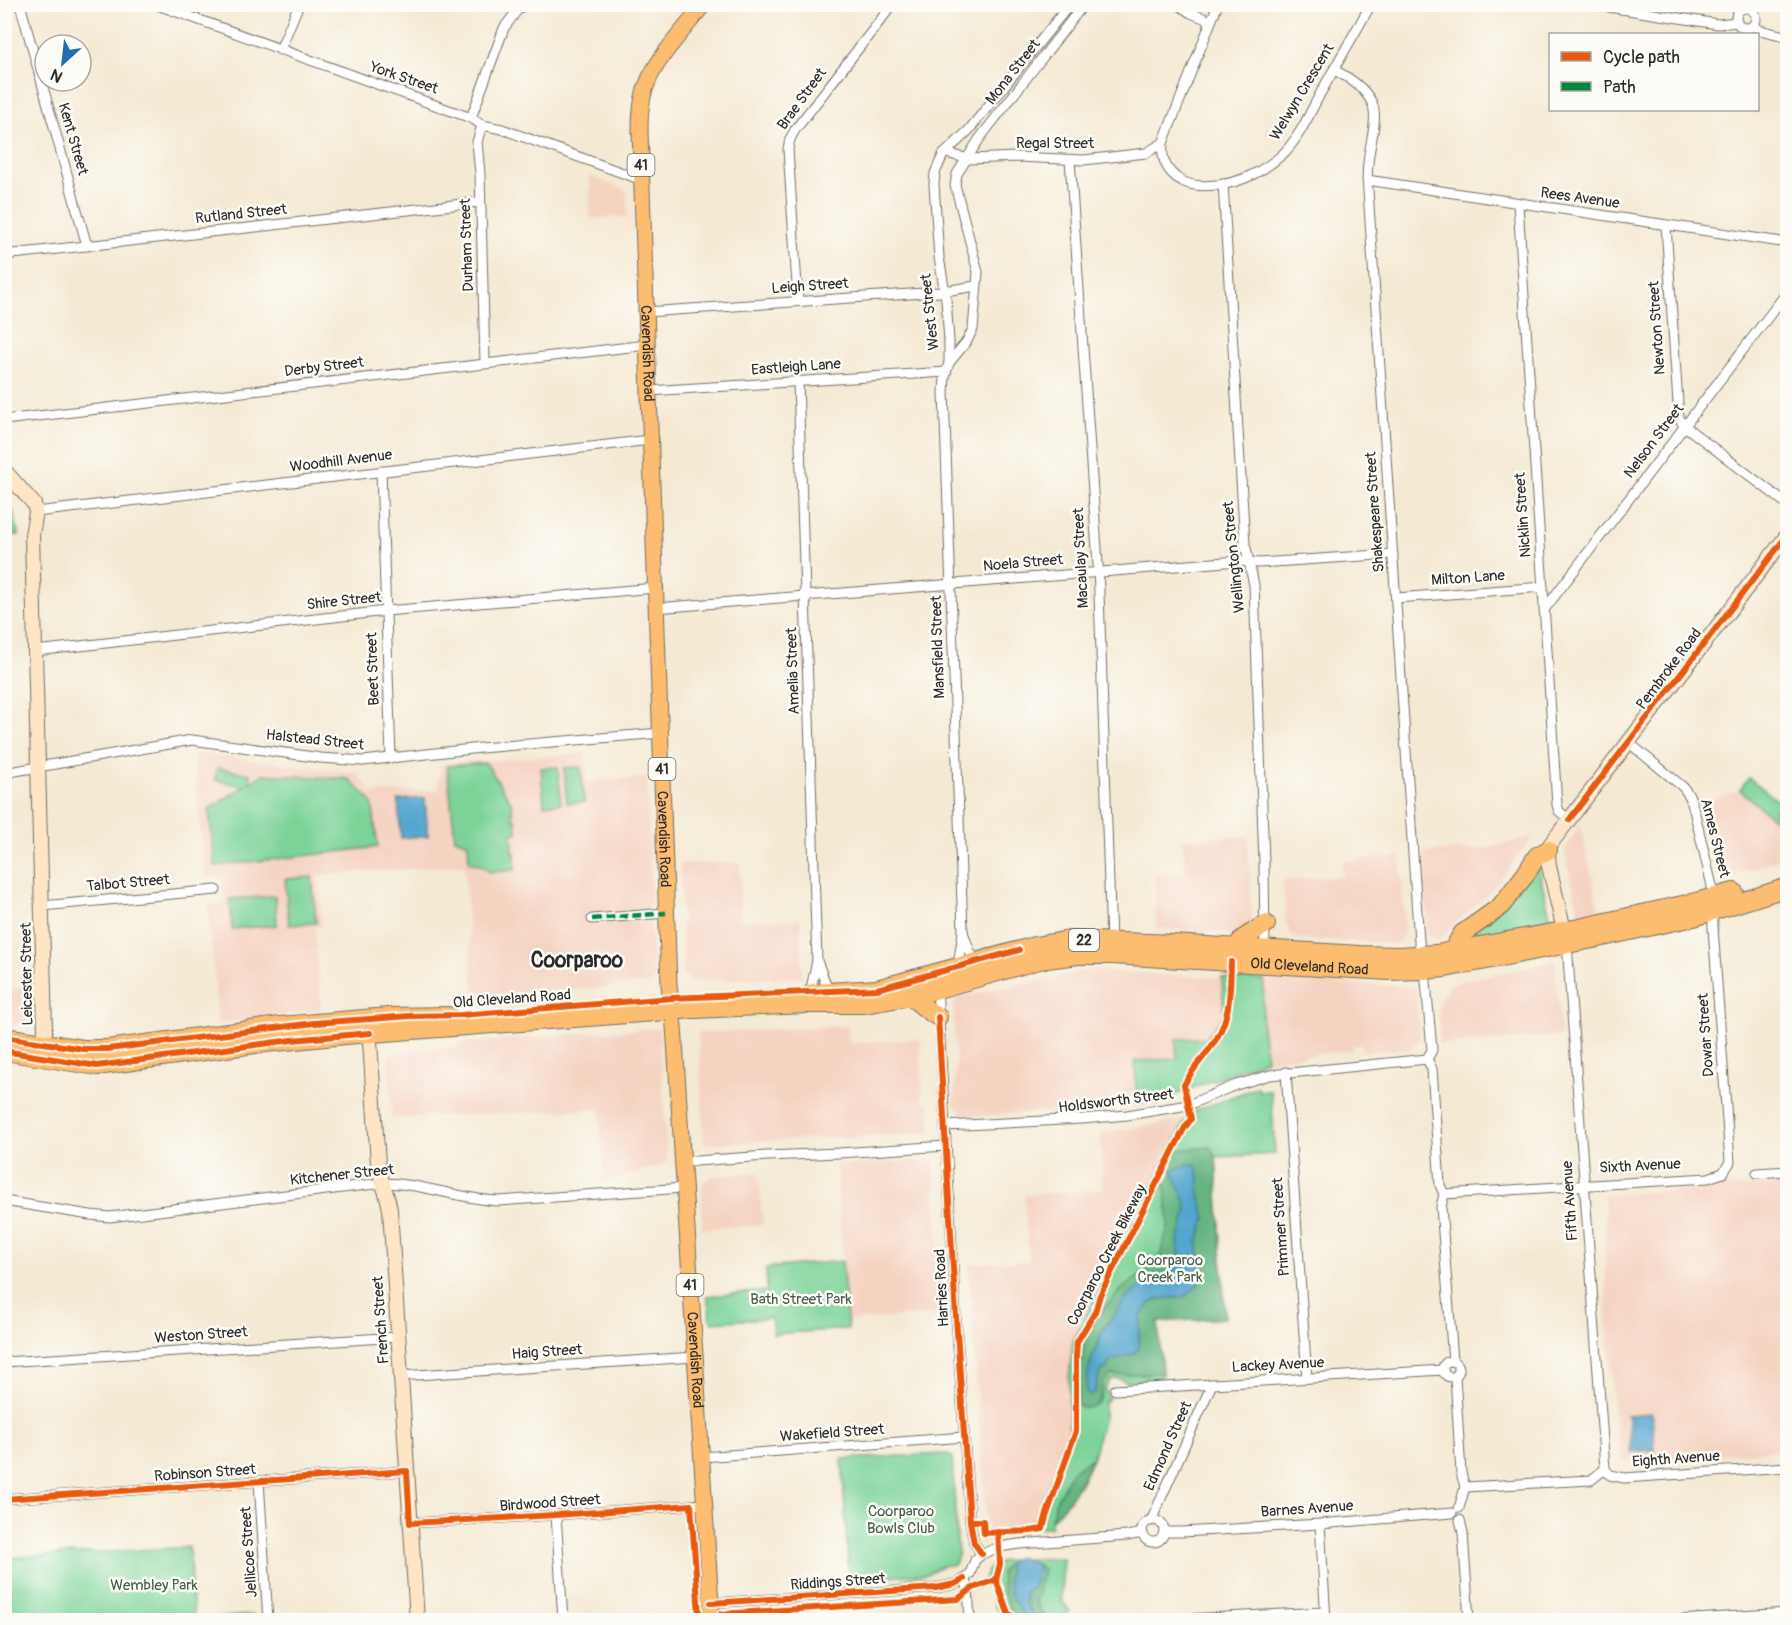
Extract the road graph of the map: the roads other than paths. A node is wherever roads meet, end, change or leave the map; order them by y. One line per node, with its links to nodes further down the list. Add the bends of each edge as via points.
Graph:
1 (20, 4): 33 (street, Kent Street)
2 (155, 4): 18 (street, York Street)
3 (299, 4): 18 (street)
4 (522, 4): 20 (street, via 504,28)
5 (705, 4): 26 (main road, Cavendish Road / 41, via 660,60 647,84 640,113)
6 (893, 4): 38 (street, Brae Street, via 790,139)
7 (1070, 4): 23 (street, Mona Street)
8 (1084, 4): 24 (street, Mona Street)
9 (1178, 4): 14 (street)
10 (1218, 4): 14 (street)
11 (1371, 4): 19 (street, Welwyn Crescent)
12 (1589, 4): 15 (street, via 1718,24)
13 (1741, 6): 15 (street); 16 (street, via 1754,11)
14 (1211, 21): 22 (street)
15 (1737, 22): 16 (street, via 1744,27)
16 (1753, 26): 17 (street)
17 (1788, 37)
18 (280, 50): 20 (street, York Street)
19 (1334, 70): 27 (street, Shakespeare Street, via 1358,86 1373,106); 28 (street, Welwyn Crescent, via 1284,153 1243,179)
20 (471, 118): 21 (street, York Street)
21 (482, 125): 26 (street, York Street); 29 (street, Durham Street, via 477,142)
22 (1163, 143): 25 (street, Regal Street, via 1142,154); 28 (street, Welwyn Crescent, via 1166,165 1179,179 1195,185)
23 (946, 153): 24 (street, Regal Street); 36 (street, West Street, via 935,173 934,185)
24 (966, 159): 25 (street, Regal Street); 35 (street, West Street, via 955,185 977,266)
25 (1070, 160): 55 (street, Macaulay Street)
26 (642, 180): 39 (main road, Cavendish Road / 41)
27 (1367, 180): 30 (street, Rees Avenue); 53 (street, Shakespeare Street)
28 (1223, 184): 54 (street, Wellington Street)
29 (480, 202): 33 (street, Rutland Street); 41 (street, Durham Street)
30 (1518, 204): 31 (street, Rees Avenue); 57 (street, Nicklin Street)
31 (1666, 226): 32 (street, Rees Avenue); 46 (street, Newton Street, via 1678,415)
32 (1788, 243)
33 (87, 246): 34 (street, Rutland Street)
34 (4, 255)
35 (976, 286): 36 (street, Leigh Street); 42 (street, West Street, via 973,329)
36 (944, 291): 38 (street, Leigh Street); 42 (street, West Street)
37 (1788, 291): 46 (street, Nelson Street)
38 (798, 301): 39 (street, Leigh Street)
39 (646, 312): 40 (main road, Cavendish Road / 41)
40 (647, 345): 41 (street, Derby Street); 44 (main road, Cavendish Road / 41)
41 (485, 363): 45 (street, Derby Street)
42 (948, 368): 43 (street, Eastleigh Lane); 56 (street, Mansfield Street, via 944,393)
43 (798, 381): 44 (street, Eastleigh Lane); 59 (street, Amelia Street)
44 (649, 391): 47 (main road, Cavendish Road / 41)
45 (4, 420)
46 (1684, 426): 50 (street); 62 (street, Nelson Street)
47 (650, 440): 49 (street, Woodhill Avenue); 58 (main road, Cavendish Road / 41)
48 (4, 470): 51 (street, via 34,504)
49 (381, 471): 51 (street, Woodhill Avenue); 63 (street, Beet Street)
50 (1788, 505)
51 (36, 512): 64 (street, Leicester Street, via 32,535)
52 (1788, 534): 66 (street, Pembroke Road)
53 (1393, 554): 54 (street, Noela Street); 60 (street, Shakespeare Street)
54 (1249, 562): 55 (street, Noela Street); 79 (street, Wellington Street, via 1254,585)
55 (1098, 572): 56 (street, Noela Street); 82 (street, Macaulay Street)
56 (951, 584): 59 (street, Noela Street); 80 (street, Mansfield Street)
57 (1542, 587): 60 (street, Milton Lane); 62 (street, Nicklin Street)
58 (655, 588): 61 (main road, Cavendish Road / 41); 63 (street, Shire Street)
59 (805, 596): 61 (street, Noela Street); 86 (street, Amelia Street)
60 (1396, 598): 88 (street, Shakespeare Street)
61 (656, 608): 65 (main road, Cavendish Road / 41)
62 (1544, 610): 70 (street, Nicklin Street, via 1558,808)
63 (386, 611): 64 (street, Shire Street); 67 (street, Beet Street)
64 (36, 651): 68 (street, Leicester Street)
65 (661, 733): 67 (street, Halstead Street); 77 (main road, Cavendish Road / 41)
66 (1628, 742): 70 (street, Pembroke Road); 75 (street, Ames Street, via 1680,783 1690,797)
67 (391, 758): 68 (street, Halstead Street, via 321,758 192,740)
68 (39, 767): 69 (street, Halstead Street); 76 (street, Leicester Street)
69 (4, 773)
70 (1569, 820): 71 (street, Pembroke Road)
71 (1548, 850): 81 (street); 84 (highway, via 1537,856 1500,907 1462,934)
72 (1788, 876): 75 (highway, Old Cleveland Road / 22)
73 (1788, 887): 75 (highway, Old Cleveland Road / 22)
74 (216, 890): 76 (street, Talbot Street)
75 (1714, 905): 81 (highway, Old Cleveland Road / 22, via 1675,922); 105 (street, Dowar Street, via 1730,1153)
76 (42, 906): 98 (street, Leicester Street)
77 (666, 913): 78 (street); 94 (main road, Cavendish Road / 41)
78 (592, 919)
79 (1266, 924): 83 (highway); 85 (street, Wellington Street)
80 (963, 932): 87 (street, Mansfield Street); 89 (street, Mansfield Street)
81 (1566, 938): 84 (highway, Old Cleveland Road / 22); 88 (highway, Old Cleveland Road / 22, via 1460,965); 109 (street, Fifth Avenue)
82 (1111, 948): 83 (highway, Old Cleveland Road / 22); 85 (highway, Old Cleveland Road / 22); 87 (highway, Old Cleveland Road / 22, via 1088,940 1052,943); 90 (highway, Old Cleveland Road / 22)
83 (1235, 948): 85 (highway, Old Cleveland Road / 22)
84 (1452, 952): 88 (highway, Old Cleveland Road / 22)
85 (1265, 957): 88 (highway, Old Cleveland Road / 22, via 1389,970)
86 (817, 961): 91 (street, Amelia Street); 92 (street, Amelia Street)
87 (976, 961): 89 (highway, Old Cleveland Road / 22)
88 (1423, 963): 100 (street, Shakespeare Street, via 1432,1050)
89 (958, 966): 90 (highway, Old Cleveland Road / 22)
90 (936, 981): 91 (highway, Old Cleveland Road / 22); 93 (highway, Old Cleveland Road / 22); 95 (street, Harries Road)
91 (829, 992): 92 (highway, Old Cleveland Road / 22)
92 (810, 993): 94 (highway, Old Cleveland Road / 22)
93 (910, 996): 94 (highway, Old Cleveland Road / 22, via 865,1004); 95 (highway)
94 (672, 1004): 96 (highway, Old Cleveland Road / 22); 104 (main road, Cavendish Road / 41)
95 (938, 1017): 102 (street, Harries Road)
96 (369, 1026): 98 (highway, Old Cleveland Road / 22, via 97,1066); 108 (street, French Street)
97 (4, 1037): 98 (highway, Old Cleveland Road / 22)
98 (42, 1050): 99 (highway, Old Cleveland Road / 22)
99 (4, 1051)
100 (1427, 1059): 101 (street, Holdsworth Street); 111 (street, Shakespeare Street, via 1432,1069 1440,1185)
101 (1286, 1072): 102 (street, Holdsworth Street, via 1258,1078 1188,1105 1127,1115); 120 (street, Primmer Street)
102 (945, 1126): 103 (street, Harries Road)
103 (946, 1146): 104 (street); 123 (street, Harries Road)
104 (682, 1162): 110 (main road, Cavendish Road / 41)
105 (1727, 1168): 109 (street, Sixth Avenue, via 1708,1178)
106 (1788, 1171): 107 (street)
107 (1756, 1173)
108 (382, 1184): 110 (street, Kitchener Street, via 412,1185 499,1201); 112 (street, Kitchener Street, via 110,1217); 113 (street, French Street, via 389,1200)
109 (1585, 1184): 111 (street, Sixth Avenue); 126 (street, Fifth Avenue)
110 (684, 1188): 114 (main road, Cavendish Road / 41)
111 (1444, 1194): 115 (street, Shakespeare Street, via 1441,1207)
112 (4, 1201)
113 (399, 1337): 116 (street, Weston Street); 118 (street, French Street)
114 (696, 1357): 118 (street, Haig Street); 124 (main road, Cavendish Road / 41)
115 (1453, 1361): 117 (street, via 1447,1362); 119 (street, via 1459,1368)
116 (4, 1362)
117 (1443, 1370): 119 (street, via 1449,1377); 120 (street, Lackey Avenue)
118 (401, 1376): 127 (street, French Street)
119 (1455, 1376): 129 (street)
120 (1307, 1378): 121 (street, Lackey Avenue)
121 (1212, 1384): 122 (street, Lackey Avenue); 134 (street, Edmond Street)
122 (1115, 1390)
123 (964, 1437): 124 (street, Wakefield Street); 139 (street, Harries Road, via 972,1535)
124 (702, 1457): 131 (main road, Cavendish Road / 41)
125 (1788, 1467): 126 (street, Eighth Avenue, via 1624,1478)
126 (1605, 1470): 129 (street, via 1591,1480)
127 (407, 1472): 128 (street, Robinson Street); 135 (street, French Street)
128 (259, 1481): 130 (street, Robinson Street); 144 (street, Jellicoe Street)
129 (1465, 1486): 132 (street)
130 (4, 1498)
131 (705, 1504): 133 (street, Birdwood Street); 141 (main road, Cavendish Road / 41)
132 (1455, 1510): 136 (street, Barnes Avenue); 150 (street, via 1464,1513 1460,1520)
133 (556, 1515): 135 (street, Birdwood Street); 146 (street)
134 (1151, 1521): 137 (street, via 1160,1523); 138 (street)
135 (410, 1523): 145 (street, French Street)
136 (1320, 1524): 137 (street, Barnes Avenue); 143 (street)
137 (1164, 1532): 138 (street, via 1156,1542 1149,1541)
138 (1143, 1533): 139 (street, via 1019,1544)
139 (982, 1554): 140 (street)
140 (964, 1578): 141 (street, Riddings Street, via 936,1588); 148 (street)
141 (711, 1603): 147 (main road, Cavendish Road / 41)
142 (1788, 1613): 151 (street)
143 (1326, 1616): 149 (street)
144 (268, 1620)
145 (417, 1620)
146 (563, 1620)
147 (712, 1620)
148 (970, 1620)
149 (1165, 1620)
150 (1469, 1620)
151 (1680, 1620)

